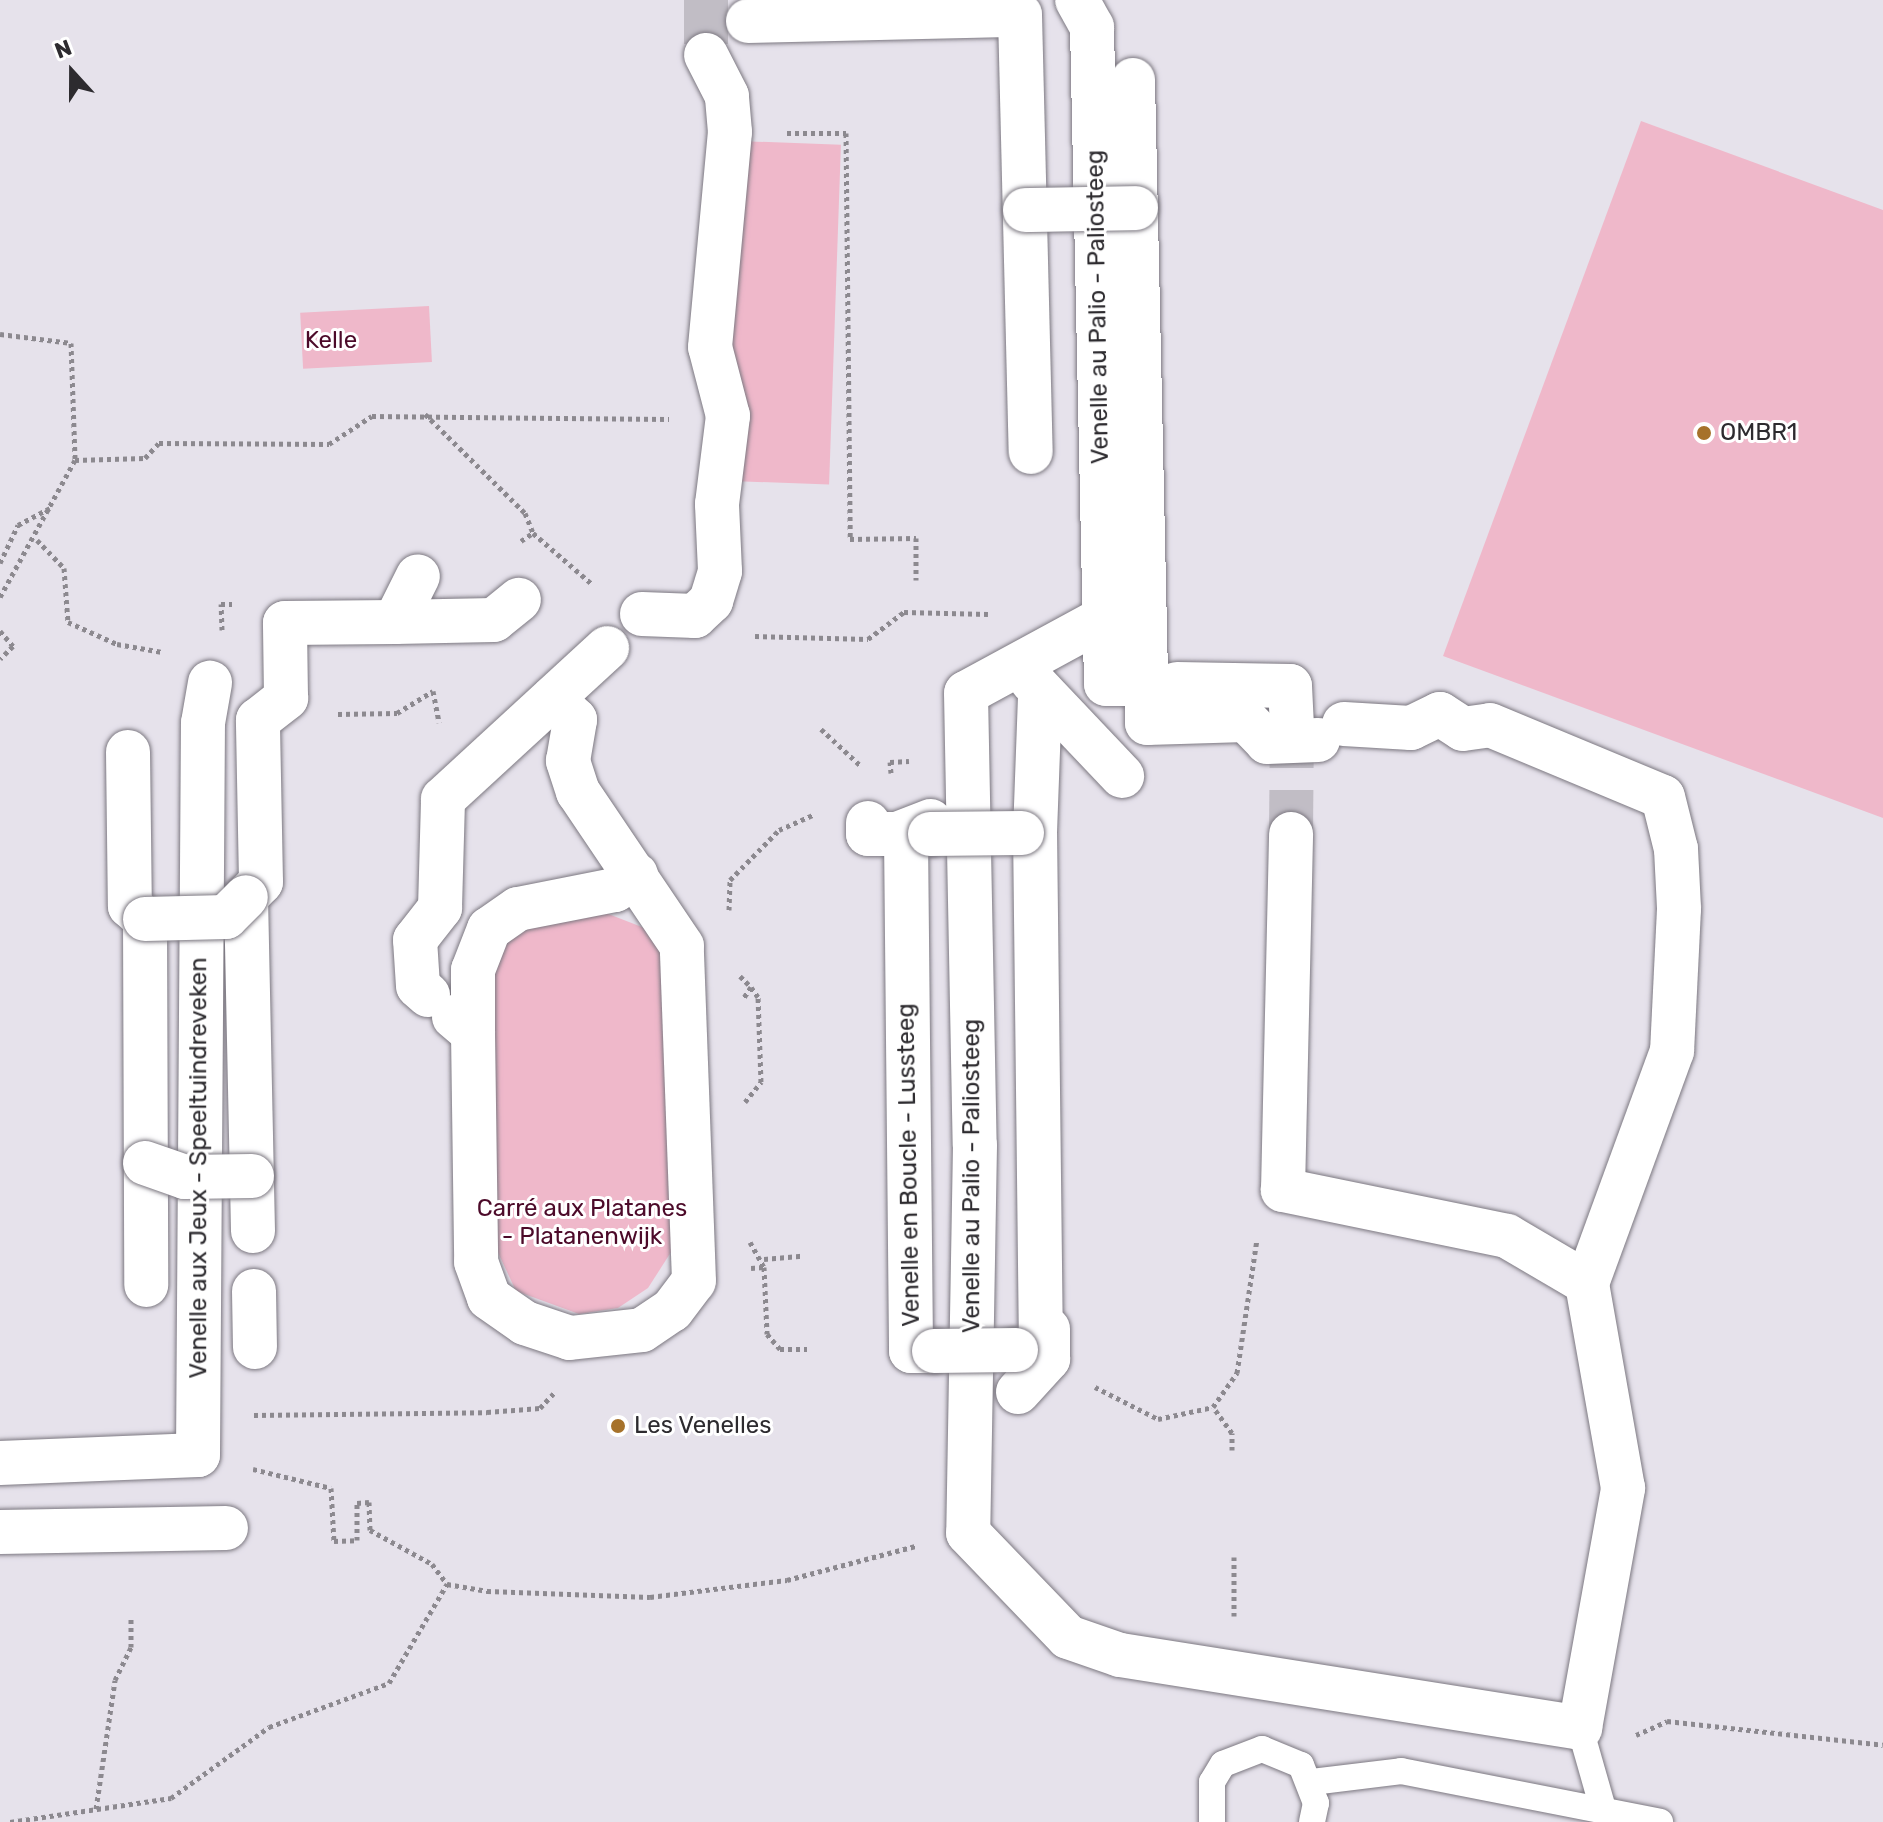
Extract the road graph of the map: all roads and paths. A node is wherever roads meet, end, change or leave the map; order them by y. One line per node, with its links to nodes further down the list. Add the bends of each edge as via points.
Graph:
1 (1077, 0): 21 (street, Venelle au Palio - Paliosteeg, via 1092,27)
2 (748, 21): 6 (street, via 1020,15)
3 (706, 55): 9 (street, via 727,96 730,132 710,347)
4 (846, 133): 16 (path, via 850,539 916,538)
5 (1136, 208): 6 (street, bridge); 31 (street); 31 (street, via 1134,80)
6 (1025, 210): 10 (street)
7 (0, 334): 11 (path, via 71,343)
8 (425, 413): 9 (path); 11 (path, via 360,419 329,444 159,443 145,458); 13 (path, via 525,513)
9 (728, 416): 20 (street, via 717,504 720,571 711,601 695,616)
10 (1031, 452)
11 (75, 460): 12 (path)
12 (50, 508): 14 (path); 15 (path, via 18,525)
13 (533, 533)
14 (37, 540): 17 (path); 26 (path, via 64,568 68,622 117,644)
15 (0, 563)
16 (916, 580)
17 (0, 597)
18 (519, 600): 22 (street, via 494,620)
19 (221, 604): 24 (path)
20 (653, 614)
21 (1106, 617): 31 (street, Venelle au Palio - Paliosteeg, via 1106,684); 39 (street, Venelle au Palio - Paliosteeg, via 966,693)
22 (395, 622): 36 (street, via 418,576 403,595 307,600 292,611 293,702 264,729); 45 (street, via 285,623 286,698 258,720 261,882)
23 (0, 631): 27 (path, via 13,646)
24 (222, 641)
25 (607, 648): 30 (street)
26 (169, 652)
27 (0, 659)
28 (210, 683): 66 (street, Venelle aux Jeux - Speeltuindreveken, via 203,723)
29 (1032, 685): 34 (street); 34 (street, via 1122,776); 41 (street)
30 (553, 698): 38 (street); 44 (street, via 575,720 568,761 578,792)
31 (1157, 702): 34 (street); 56 (street, via 1290,686 1314,732 1411,728 1440,714 1463,729 1490,725 1663,797 1676,849 1679,909 1672,1051)
32 (323, 714): 38 (path, via 397,713 433,691)
33 (821, 729): 37 (path)
34 (1075, 732)
35 (128, 752): 46 (street, via 130,906)
36 (264, 766)
37 (866, 770)
38 (443, 799): 48 (street, via 440,908 415,940 418,986)
39 (916, 803): 40 (street, via 924,821 897,834 868,834); 41 (street, bridge); 63 (street, Venelle en Boucle - Lussteeg, bridge, via 906,835 911,1351 934,1351); 71 (street, Venelle au Palio - Paliosteeg, via 975,1145)
40 (868, 823)
41 (1028, 833): 63 (street, via 1041,1350)
42 (1291, 834): 51 (street)
43 (752, 858): 47 (path, via 730,880)
44 (636, 875): 48 (street, via 615,890 518,909 489,929); 60 (street, via 682,946 694,1281 672,1310 642,1330)
45 (246, 897): 46 (street, bridge, via 226,917); 50 (street)
46 (145, 919): 49 (street)
47 (729, 921)
48 (452, 1015): 60 (street, via 476,1262 489,1298 525,1323)
49 (145, 1163): 50 (street, bridge, via 185,1177); 57 (street)
50 (252, 1176): 52 (street)
51 (1283, 1190): 56 (street, via 1507,1236); 65 (path, via 1261,1214 1237,1373)
52 (253, 1231)
53 (802, 1256): 54 (path)
54 (764, 1259)
55 (755, 1268): 62 (path, via 764,1267 767,1334 780,1349)
56 (1587, 1283): 74 (street, via 1623,1488)
57 (146, 1285)
58 (254, 1291): 61 (street)
59 (1048, 1314): 63 (street, via 1048,1359)
60 (570, 1338): 66 (path, via 556,1391 540,1408)
61 (255, 1347)
62 (807, 1349)
63 (1017, 1371)
64 (1085, 1384): 65 (path, via 1158,1419)
65 (1213, 1407): 67 (path, via 1232,1433)
66 (198, 1435): 68 (street); 72 (path, via 331,1488 334,1541 357,1540 357,1503 369,1502 370,1530 432,1564)
67 (1232, 1450)
68 (0, 1463)
69 (226, 1528): 70 (street)
70 (0, 1532)
71 (968, 1533): 72 (path, via 787,1580 650,1597); 74 (street, via 1068,1637 1120,1655)
72 (447, 1584): 77 (path, via 389,1683 269,1727 171,1798)
73 (131, 1617): 77 (path, via 131,1647 115,1680)
74 (1580, 1728): 75 (path, via 1630,1737 1667,1721); 78 (lane)
75 (1883, 1745)
76 (1312, 1782): 78 (lane, via 1401,1771); 80 (lane, via 1283,1753 1241,1752 1212,1782); 81 (lane)
77 (96, 1809): 79 (path)
78 (1604, 1812): 82 (lane)
79 (10, 1822)
80 (1212, 1822)
81 (1312, 1822)
82 (1660, 1822)

